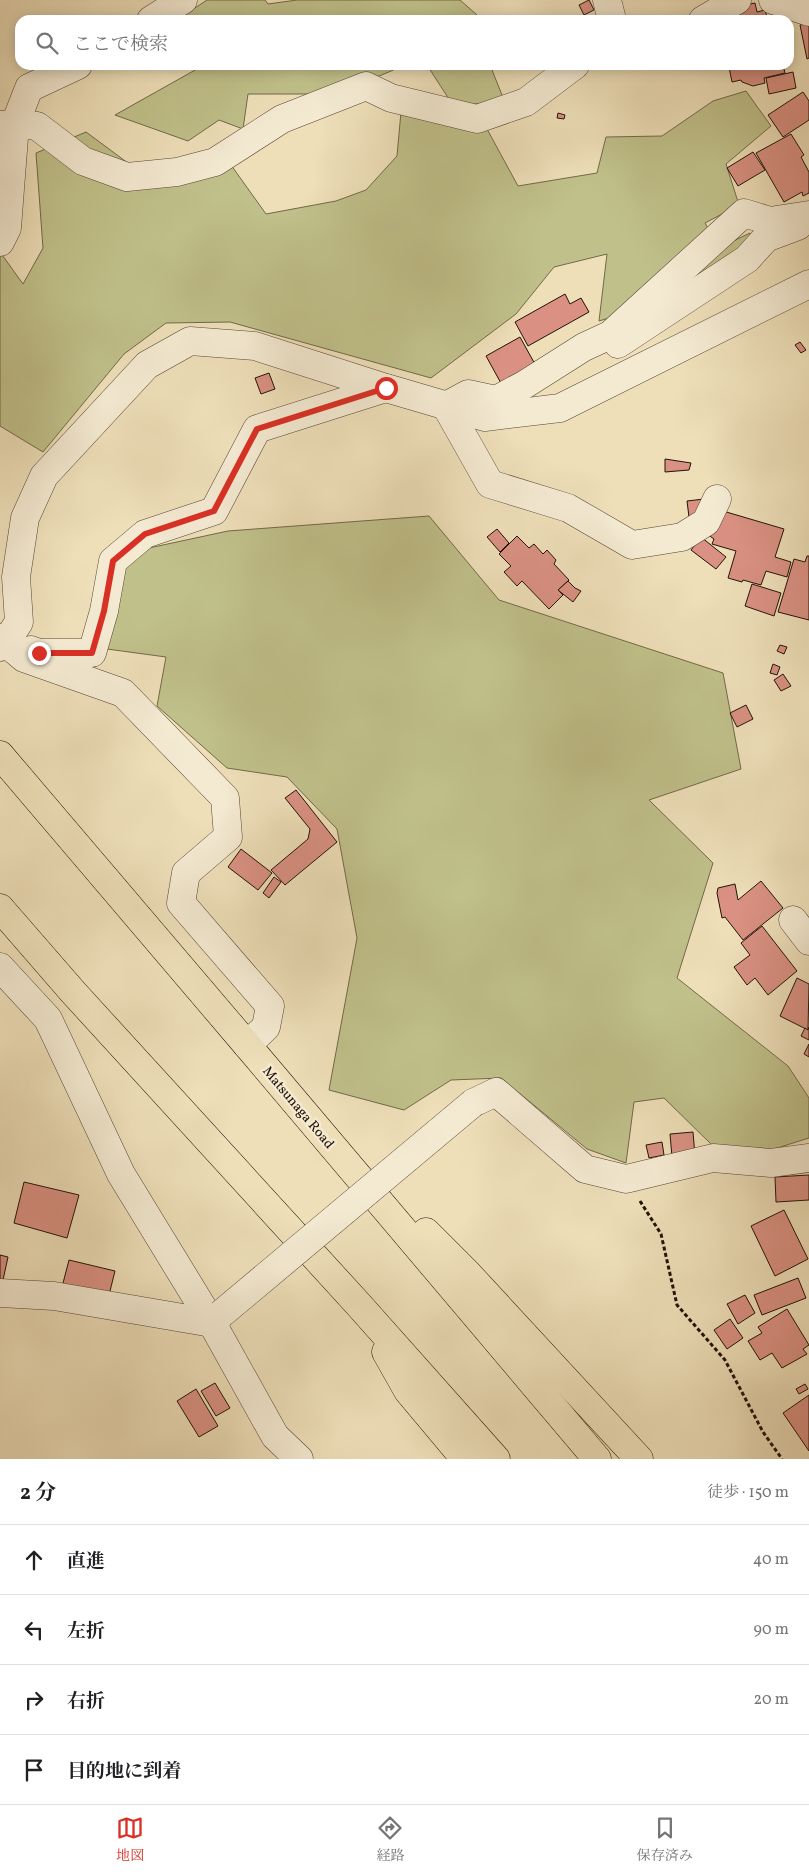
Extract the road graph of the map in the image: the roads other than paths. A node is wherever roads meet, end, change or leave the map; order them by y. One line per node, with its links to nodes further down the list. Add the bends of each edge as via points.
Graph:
1 (183, 0): 6 (street)
2 (607, 0): 7 (street)
3 (737, 0): 8 (street)
4 (773, 0): 5 (street)
5 (809, 12)
6 (159, 15)
7 (611, 15)
8 (711, 15)
9 (67, 70): 11 (street, via 29,88)
10 (568, 70): 11 (street, via 526,102 477,119 392,98 366,86 282,119 215,162 178,172 127,177 83,161 37,126)
11 (7, 125): 14 (street, via 7,228)
12 (809, 214): 17 (street, via 770,221 744,213 610,335 496,400 468,394)
13 (809, 222): 18 (street, via 766,238 746,260 639,331 524,399)
14 (0, 242)
15 (809, 284): 18 (street, via 560,408)
16 (386, 388): 17 (street); 20 (street, via 257,429 214,511 145,534 113,561 92,653 39,653); 20 (street, via 255,346 190,341 148,365 44,476 25,518 16,577 20,622)
17 (446, 406): 18 (street, via 486,417); 19 (street, via 490,484 568,508 632,544 682,537 706,522)
18 (526, 412)
19 (717, 499)
20 (2, 642): 28 (street, via 24,658 122,693 225,798 228,837 186,873 181,903 270,1006 266,1027)
21 (0, 755): 28 (highway, Matsunaga Road)
22 (0, 908): 26 (highway)
23 (793, 920): 24 (street)
24 (809, 941)
25 (0, 967): 27 (street)
26 (74, 992): 27 (street); 32 (highway)
27 (48, 1018): 33 (street, via 121,1174)
28 (248, 1045): 29 (highway, Matsunaga Road)
29 (281, 1086): 37 (highway, Matsunaga Road); 38 (highway, via 468,1274)
30 (809, 1158): 33 (street, bridge, via 772,1163 713,1158 626,1179 584,1168 496,1092 473,1103)
31 (0, 1293): 33 (street, via 54,1296)
32 (358, 1304): 35 (highway, via 408,1391); 36 (highway)
33 (216, 1318): 34 (street, via 275,1436)
34 (299, 1459)
35 (465, 1459)
36 (496, 1459)
37 (596, 1459)
38 (639, 1459)

